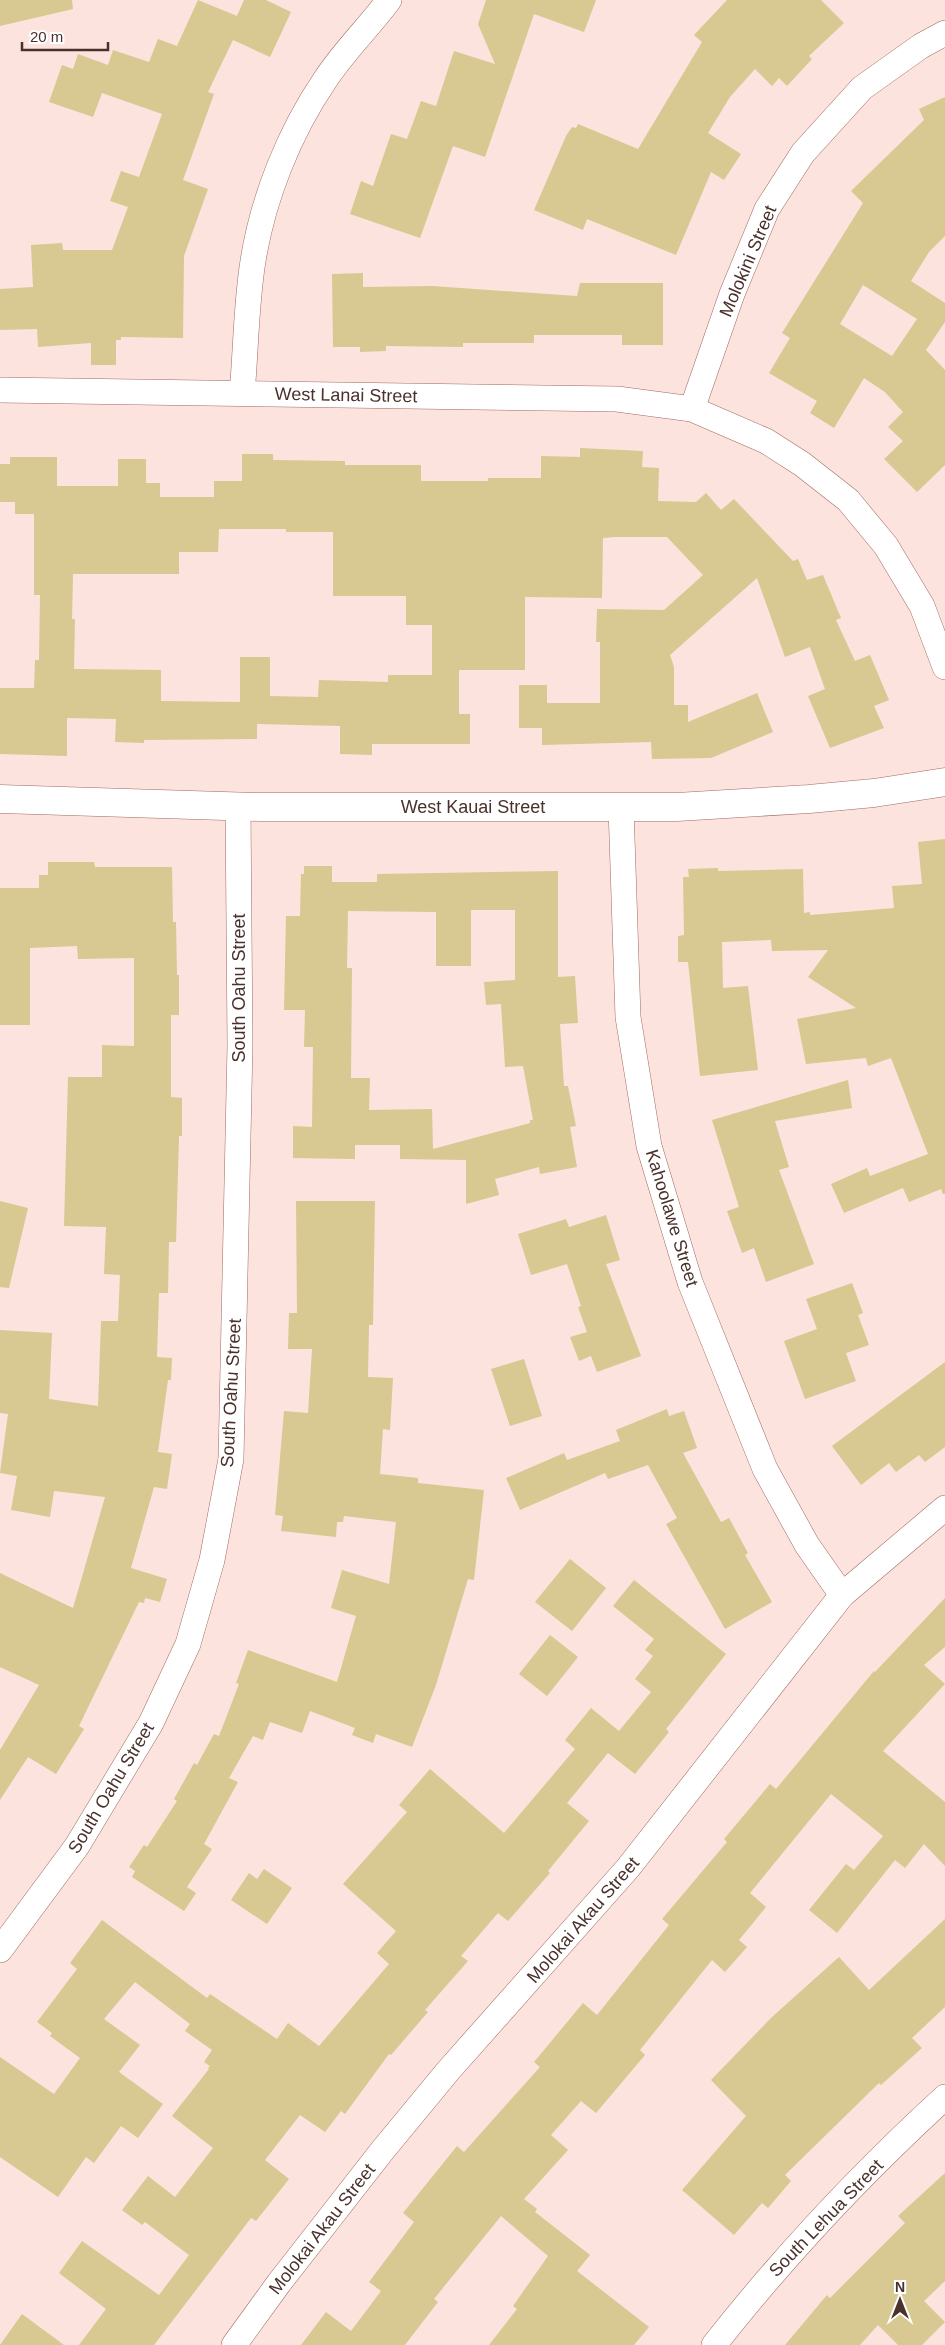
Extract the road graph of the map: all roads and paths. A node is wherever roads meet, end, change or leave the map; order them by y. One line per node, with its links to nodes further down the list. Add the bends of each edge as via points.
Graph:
1 (389, 0): 4 (street, via 325,80 283,158 263,216 253,262)
2 (945, 33): 5 (street, Molokini Street, via 862,88 803,153 768,209 732,294)
3 (0, 390): 4 (street, West Lanai Street)
4 (242, 393): 5 (street, West Lanai Street, via 618,399)
5 (692, 409): 6 (street, West Lanai Street, via 766,441 848,500 886,546 922,606)
6 (945, 667)
7 (945, 782): 10 (street, West Kauai Street, via 809,799)
8 (0, 799): 9 (street, West Kauai Street)
9 (238, 807): 10 (street, West Kauai Street); 13 (street, South Oahu Street, via 240,1045 231,1449 212,1560 188,1644 151,1723 77,1846)
10 (621, 807): 12 (street, Kahoolawe Street, via 628,1017 649,1146 690,1282 765,1469 807,1545)
11 (945, 1508): 12 (street, Molokai Akau Street)
12 (842, 1595): 15 (street, Molokai Akau Street, via 628,1868 382,2151)
13 (0, 1950)
14 (945, 2097): 16 (street, South Lehua Street, via 850,2190 757,2290)
15 (234, 2345)
16 (714, 2345)

